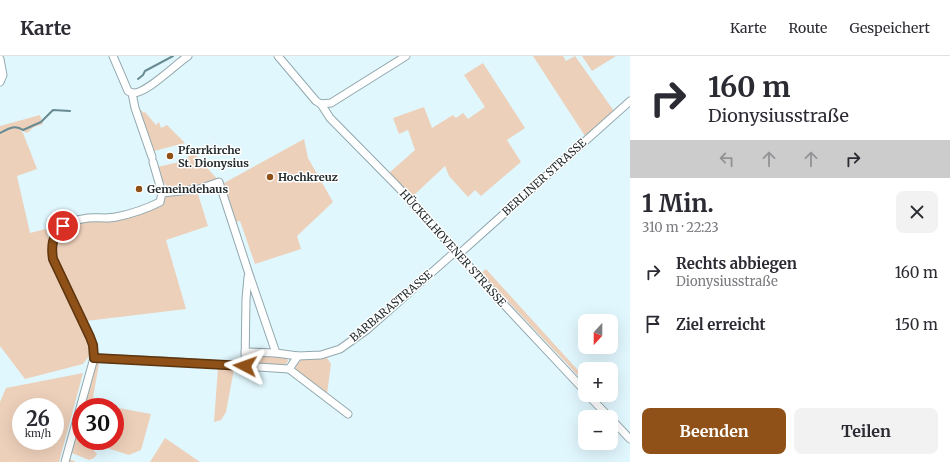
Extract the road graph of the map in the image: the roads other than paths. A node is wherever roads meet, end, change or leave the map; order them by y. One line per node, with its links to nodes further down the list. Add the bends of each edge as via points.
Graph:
1 (113, 56): 7 (street, via 128,92)
2 (188, 56): 7 (street, via 147,89)
3 (278, 56): 9 (street, HÜCKELHOVENER STRASSE)
4 (406, 56): 9 (street, via 331,103)
5 (0, 60): 6 (street, via 3,75)
6 (0, 82)
7 (132, 93): 10 (street)
8 (630, 101): 11 (street, BERLINER STRASSE)
9 (321, 104): 11 (street, HÜCKELHOVENER STRASSE, via 330,118 398,187)
10 (162, 193): 12 (street, via 199,189 219,182); 16 (street, via 160,202 146,209 115,217 87,218 74,222 61,228 53,239 53,259 90,337)
11 (457, 253): 15 (street, BARBARASTRASSE, via 368,329 340,348 321,355); 19 (street, HÜCKELHOVENER STRASSE)
12 (248, 274): 13 (street); 14 (street)
13 (244, 352): 14 (street, BARBARASTRASSE); 17 (street)
14 (276, 353): 15 (street, BARBARASTRASSE)
15 (298, 356): 18 (street)
16 (94, 358): 17 (street); 25 (street)
17 (245, 366): 18 (street)
18 (289, 369): 22 (street)
19 (578, 384)
20 (595, 402): 21 (street)
21 (602, 410)
22 (348, 414)
23 (618, 426): 24 (street)
24 (630, 439)
25 (65, 462)

